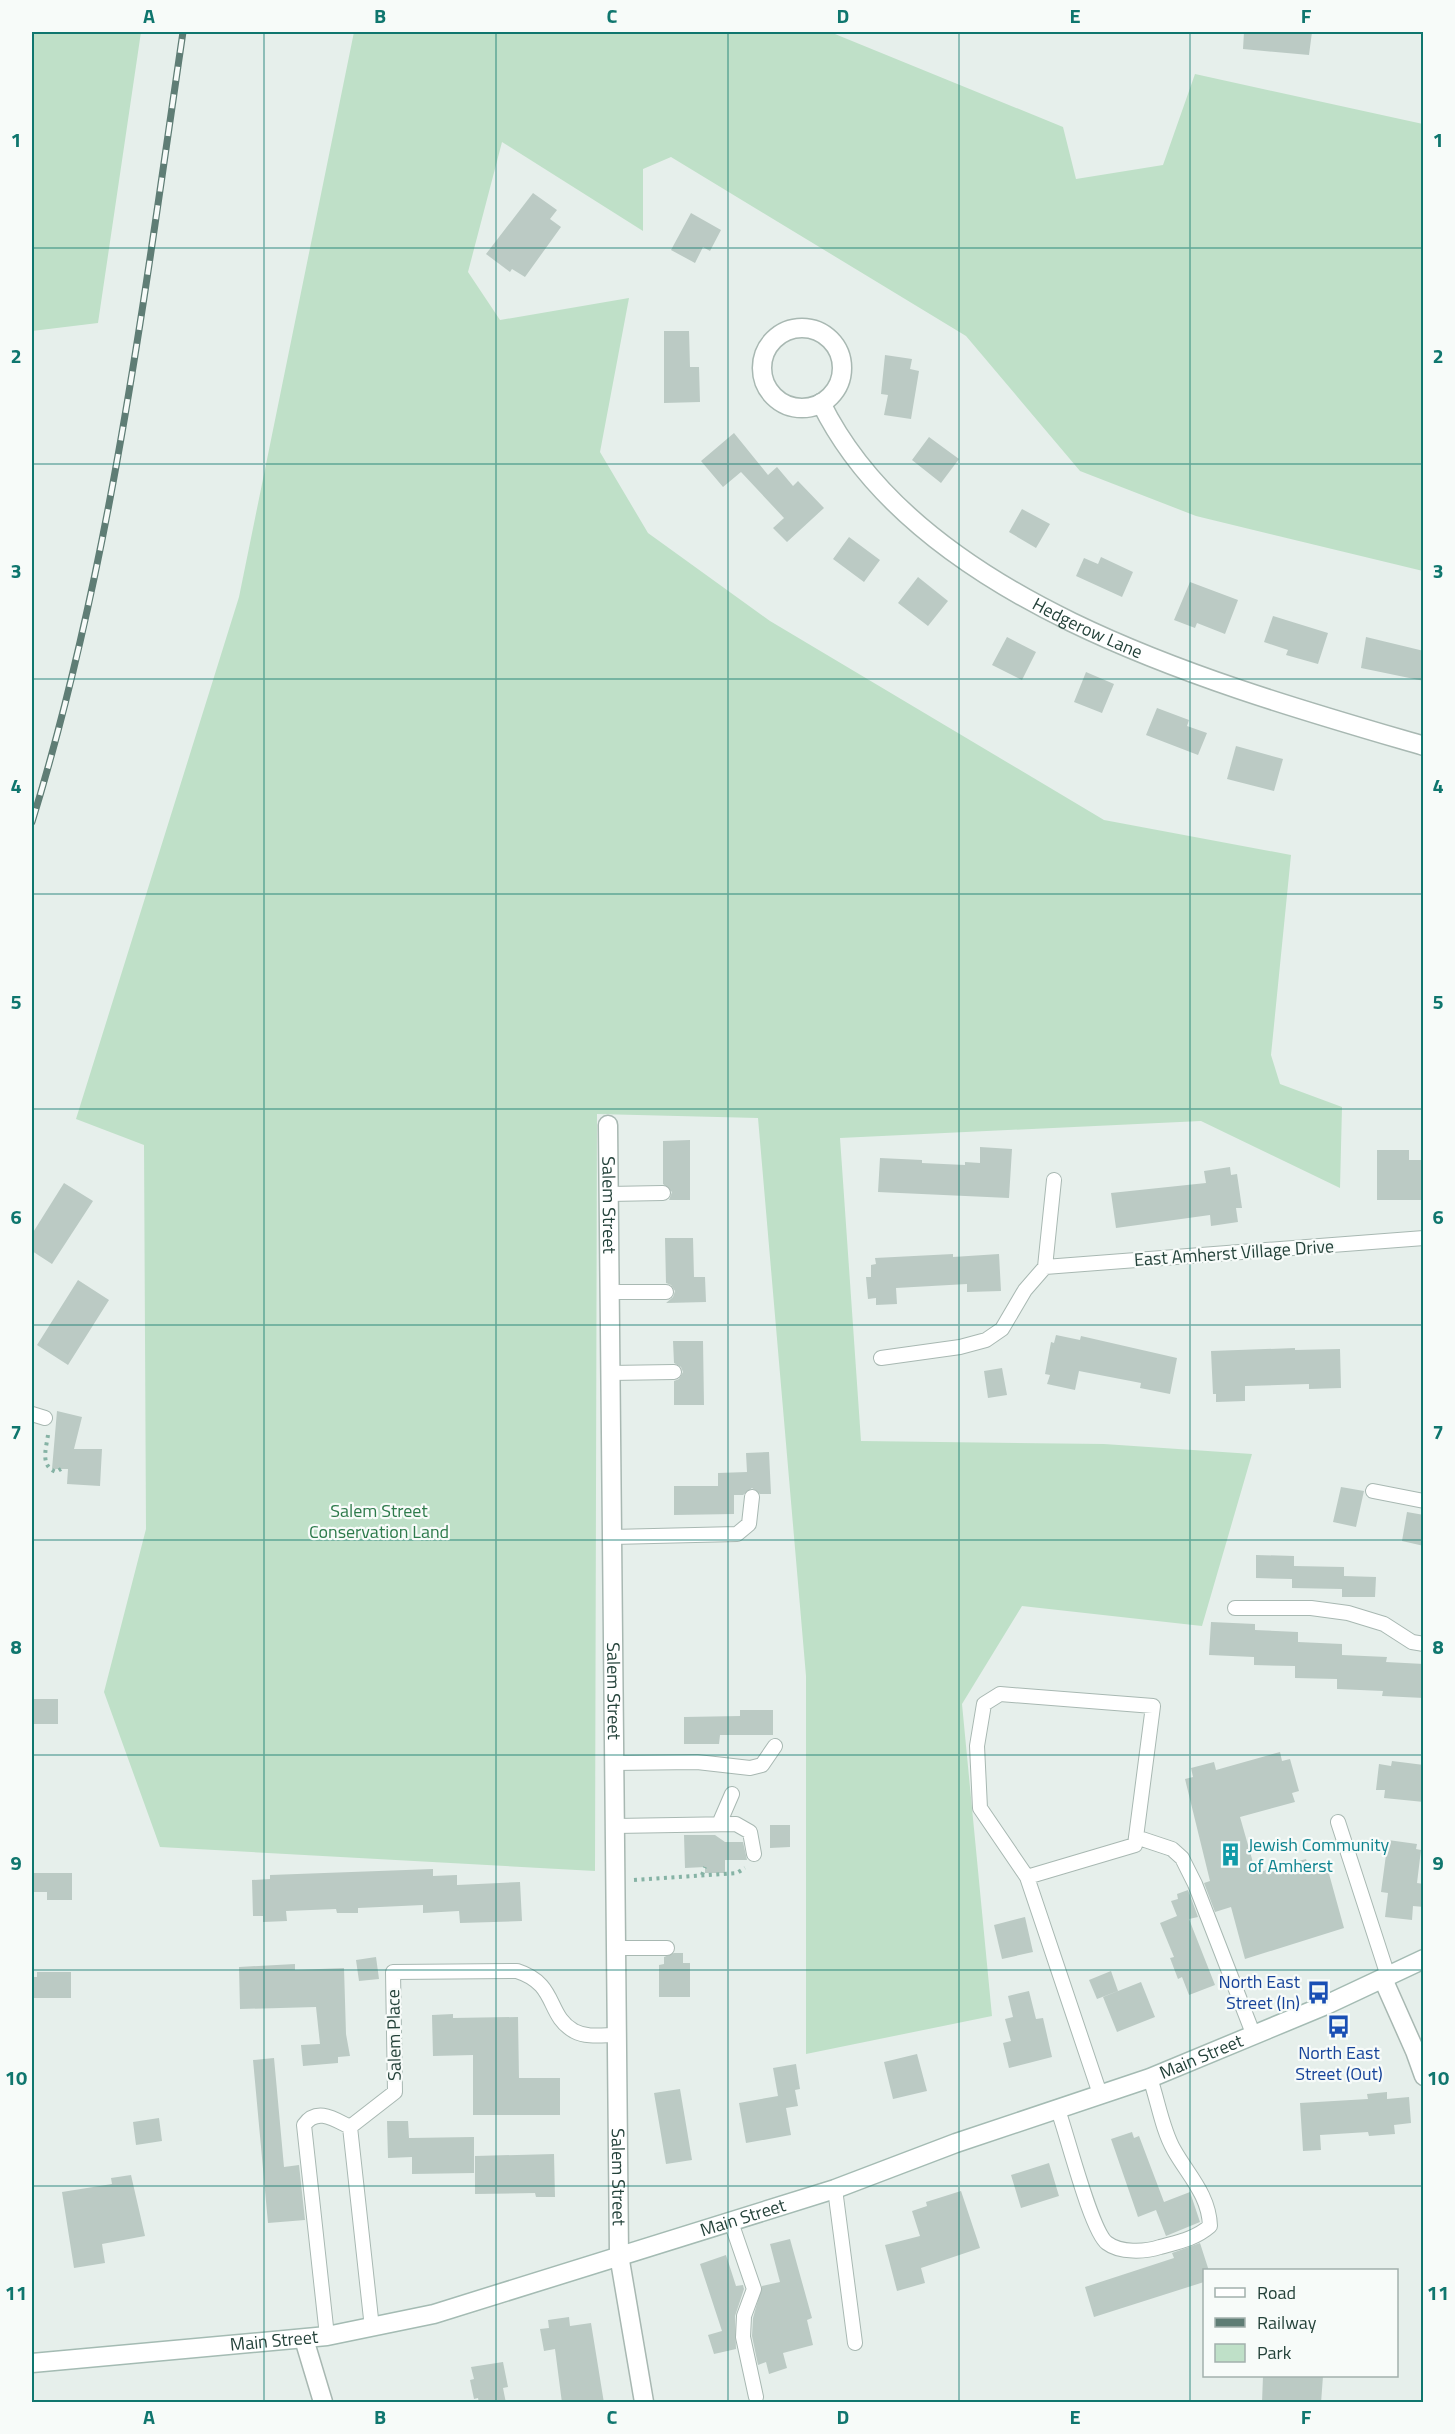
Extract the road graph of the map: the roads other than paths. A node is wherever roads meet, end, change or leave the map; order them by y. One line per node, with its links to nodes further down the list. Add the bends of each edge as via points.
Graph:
1 (821, 403): 1 (street, via 841,379 842,363 837,348 827,336 812,329 796,328 781,334 769,345 763,360 766,384 775,397 789,405); 2 (street, Hedgerow Lane, via 850,454 890,502 947,548 1041,606 1084,629 1155,658 1292,707)
2 (1424, 746)
3 (608, 1125): 6 (street, Salem Street)
4 (1054, 1180): 8 (lane)
5 (663, 1193): 6 (lane)
6 (609, 1194): 9 (street, Salem Street)
7 (1424, 1238): 8 (lane, East Amherst Village Drive)
8 (1045, 1267): 11 (lane, via 1025,1290 1002,1329 986,1340)
9 (610, 1292): 10 (lane); 13 (street, Salem Street)
10 (666, 1292)
11 (880, 1358)
12 (674, 1372): 13 (lane)
13 (610, 1373): 17 (street, Salem Street)
14 (1373, 1491): 16 (lane)
15 (752, 1497): 17 (lane, via 749,1524 737,1534)
16 (1424, 1501)
17 (612, 1537): 21 (street, Salem Street)
18 (1235, 1608): 19 (lane, via 1311,1608 1348,1613 1384,1624 1412,1642)
19 (1424, 1644)
20 (775, 1746): 21 (lane, via 762,1765 750,1768 697,1762)
21 (614, 1763): 25 (street, Salem Street)
22 (732, 1794): 24 (lane)
23 (1338, 1822): 32 (lane)
24 (719, 1824): 25 (lane); 27 (lane, via 736,1824 750,1832)
25 (615, 1826): 29 (street, Salem Street)
26 (1136, 1837): 28 (lane, via 1135,1845); 28 (lane, via 1153,1706 1000,1694 984,1704 977,1746 980,1808); 34 (lane, via 1172,1849 1182,1858)
27 (754, 1854)
28 (1027, 1877): 37 (lane)
29 (616, 1948): 30 (lane); 33 (street, Salem Street)
30 (667, 1948)
31 (1424, 1959): 32 (street, Main Street)
32 (1385, 1977): 34 (street, Main Street); 35 (street)
33 (617, 2035): 39 (lane, Salem Place, via 590,2036 574,2030 562,2019 546,1989 534,1977 517,1971 393,1972 395,2092); 42 (street, Salem Street)
34 (1254, 2036): 36 (street, Main Street)
35 (1424, 2076)
36 (1150, 2078): 37 (street, Main Street); 38 (lane, via 1173,2149 1196,2180 1209,2214 1210,2226 1198,2236 1154,2249 1121,2250 1107,2243 1095,2223)
37 (1100, 2094): 38 (street, Main Street)
38 (1058, 2110): 40 (street, Main Street)
39 (350, 2127): 43 (lane); 44 (lane, via 322,2114 310,2117 304,2125)
40 (835, 2189): 41 (street, Main Street); 46 (lane)
41 (731, 2222): 42 (street, Main Street); 48 (lane, via 754,2289 744,2316 743,2337)
42 (619, 2255): 43 (street, Main Street, via 434,2314); 50 (street, Salem Street)
43 (372, 2328): 44 (street, Main Street)
44 (327, 2336): 45 (street, Main Street)
45 (304, 2339): 47 (street, Main Street); 49 (street)
46 (855, 2343)
47 (32, 2363)
48 (756, 2397)
49 (323, 2403)
50 (644, 2403)

